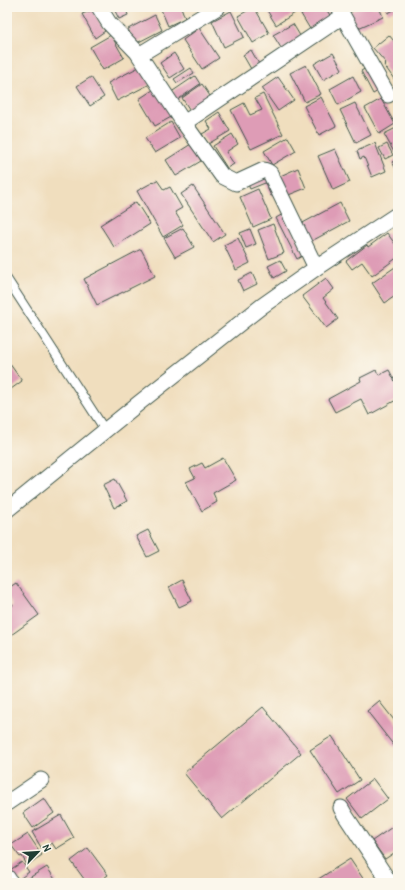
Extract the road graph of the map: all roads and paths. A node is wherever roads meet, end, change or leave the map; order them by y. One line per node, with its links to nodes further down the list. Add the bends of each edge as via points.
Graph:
1 (99, 7): 4 (street, via 109,24)
2 (218, 7): 4 (street)
3 (341, 12): 5 (street); 6 (street)
4 (139, 55): 6 (street)
5 (388, 95)
6 (184, 123): 8 (street, via 222,176 236,183 264,170 270,173)
7 (396, 219): 8 (street)
8 (316, 268): 10 (street, via 262,306)
9 (7, 280): 10 (lane)
10 (105, 430): 11 (street)
11 (7, 510)
12 (41, 780): 13 (street)
13 (7, 803)
14 (341, 808): 17 (street)
15 (7, 877): 16 (street)
16 (11, 883)
17 (390, 883)

